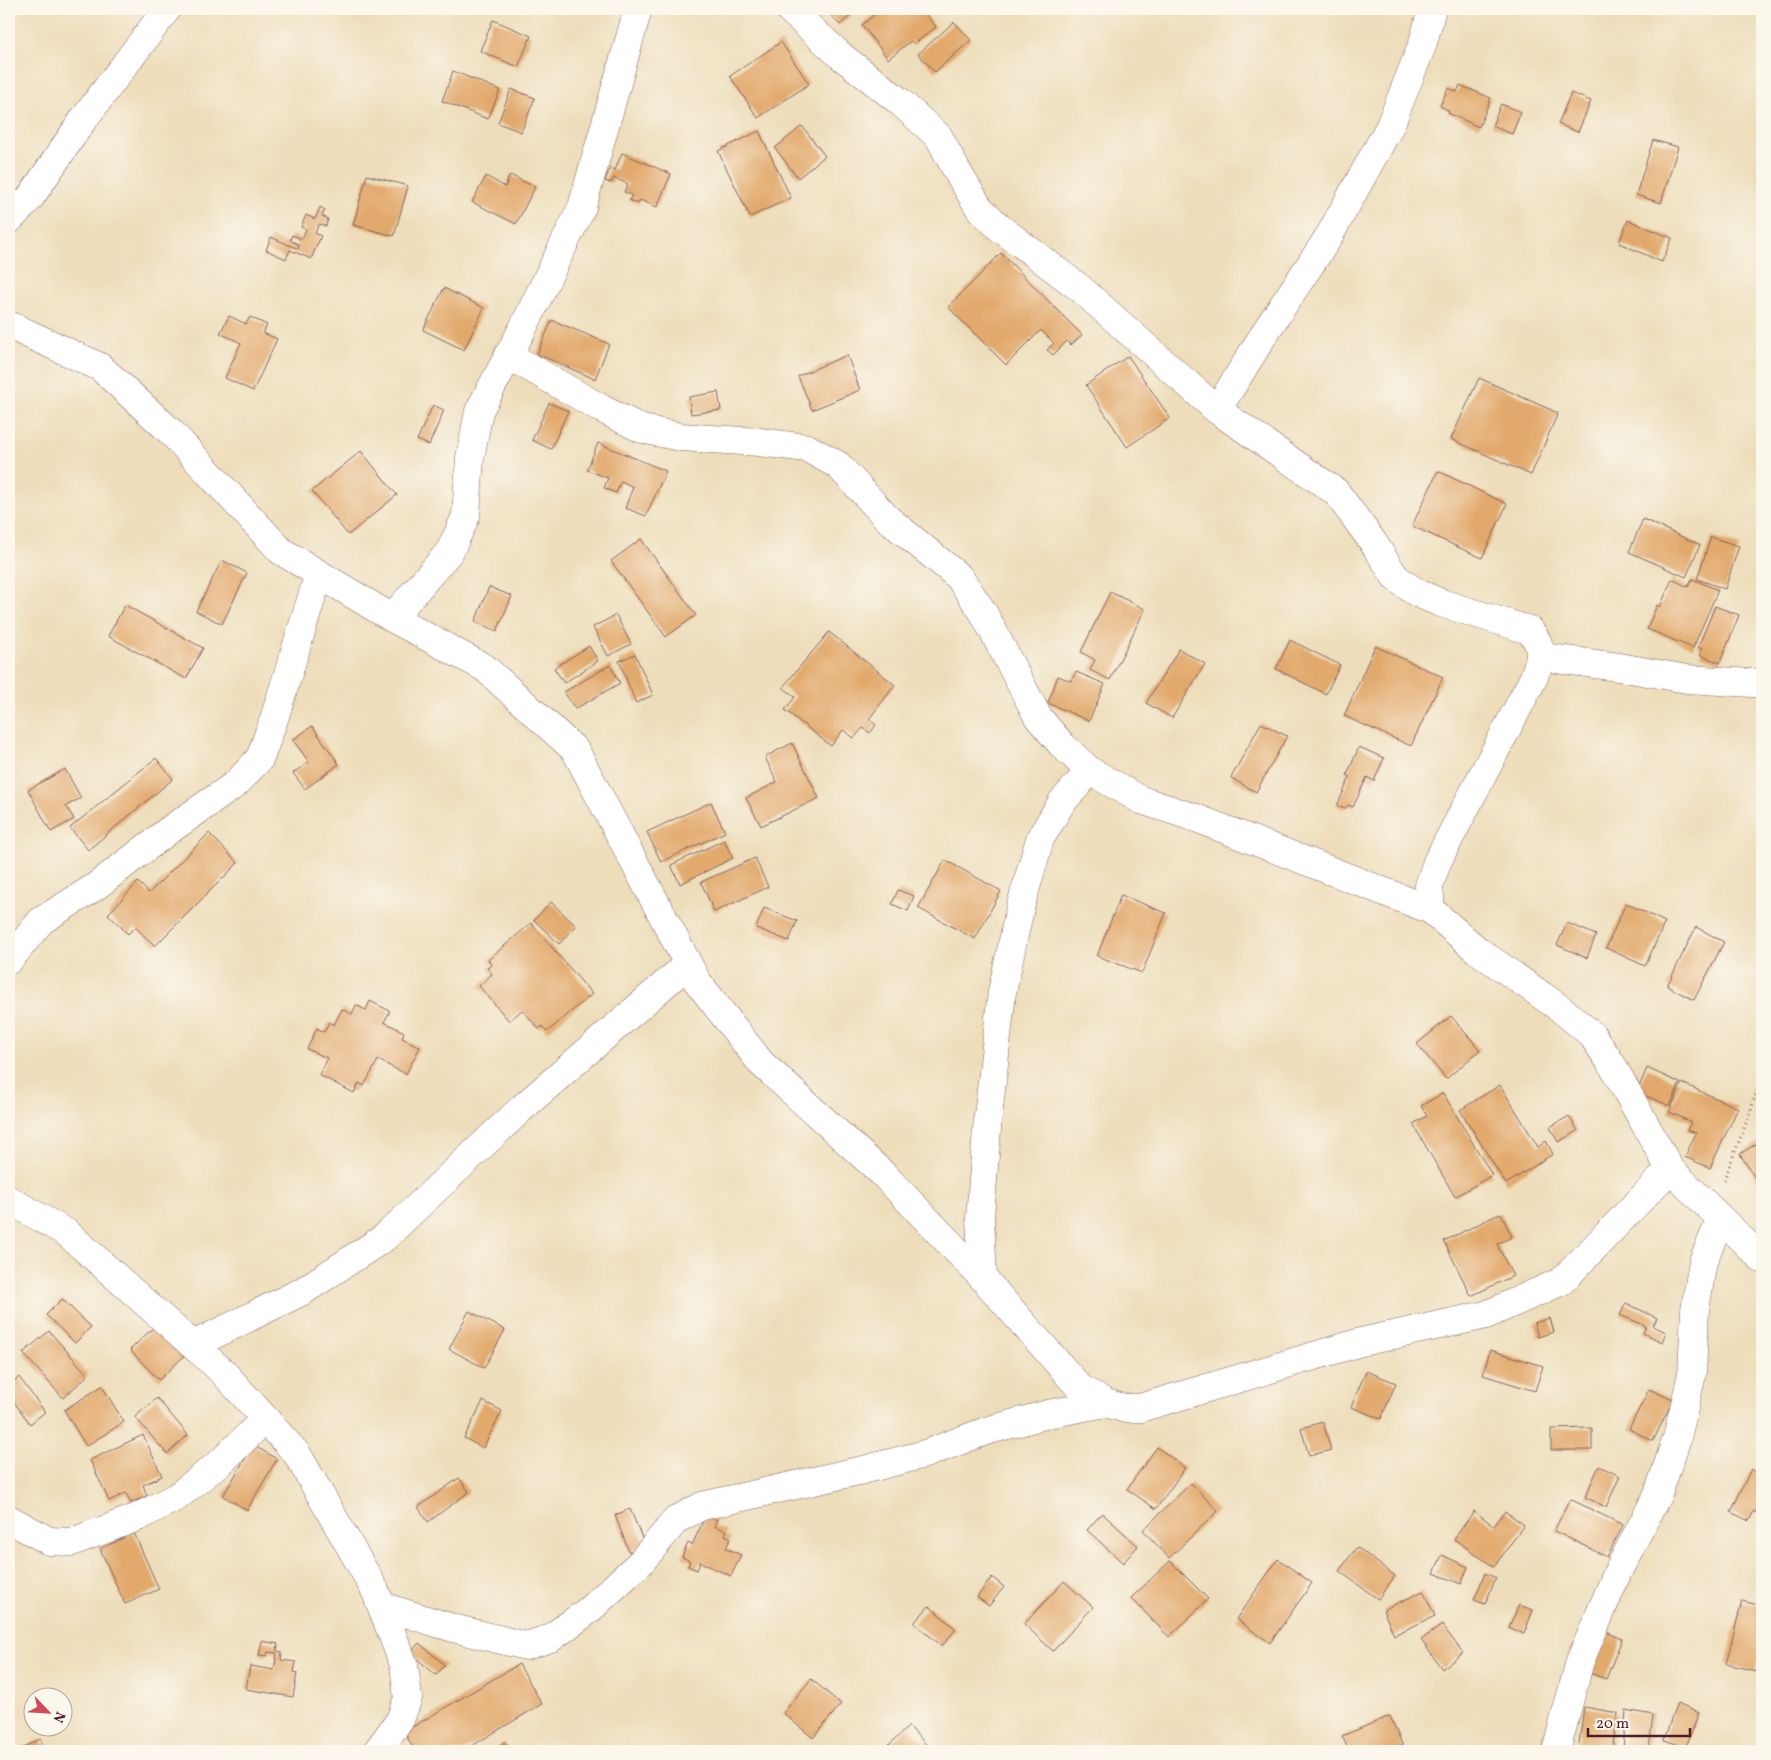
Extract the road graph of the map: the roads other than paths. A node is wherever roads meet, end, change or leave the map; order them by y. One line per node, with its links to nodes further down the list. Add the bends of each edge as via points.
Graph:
1 (167, 9): 5 (street, via 83,120 30,198)
2 (638, 9): 7 (street, via 582,206)
3 (790, 9): 8 (street, via 938,137 980,209 1000,228 1081,289)
4 (1432, 9): 8 (street, via 1423,43 1390,126 1328,238)
5 (9, 220)
6 (9, 325): 9 (street, via 100,367 171,432 282,552)
7 (508, 355): 10 (street, via 478,411 470,458 466,516 450,551); 13 (street, via 642,429 680,437 807,448 838,465 888,519 959,576 984,612 1038,717)
8 (1217, 410): 11 (street, via 1336,492 1396,578 1417,593 1529,630 1538,640)
9 (319, 574): 10 (street); 15 (street, via 260,758 236,784 94,887 41,921)
10 (392, 618): 16 (street, via 485,668 575,750)
11 (1541, 657): 12 (street, via 1687,679); 14 (street, via 1534,677 1437,862 1429,886)
12 (1762, 683)
13 (1090, 771): 14 (street, via 1141,800 1196,818); 21 (street, via 1062,802 1040,839 1020,908 1004,983 980,1217)
14 (1431, 910): 17 (street, via 1477,950 1592,1035)
15 (9, 960)
16 (688, 964): 21 (street, via 697,981 761,1063 884,1174); 22 (street, via 522,1109 384,1238 304,1291)
17 (1670, 1169): 19 (street); 23 (street, via 1562,1281 1486,1315 1361,1342 1140,1408)
18 (9, 1200): 22 (street, via 67,1233)
19 (1717, 1215): 20 (street); 28 (street, via 1703,1261 1695,1310 1692,1374 1677,1438 1658,1494 1619,1569 1580,1661)
20 (1762, 1259)
21 (984, 1278): 23 (street, via 1080,1388)
22 (192, 1345): 24 (street, via 223,1372)
23 (1106, 1403): 26 (street, via 986,1431 925,1454 863,1470 702,1506 676,1520 640,1563 589,1610 551,1638 526,1646)
24 (265, 1419): 25 (street, via 221,1462 178,1496 138,1517 72,1542 49,1541); 26 (street, via 297,1454)
25 (9, 1519)
26 (382, 1606): 27 (street, via 404,1665 408,1698 400,1720)
27 (377, 1751)
28 (1556, 1751)

